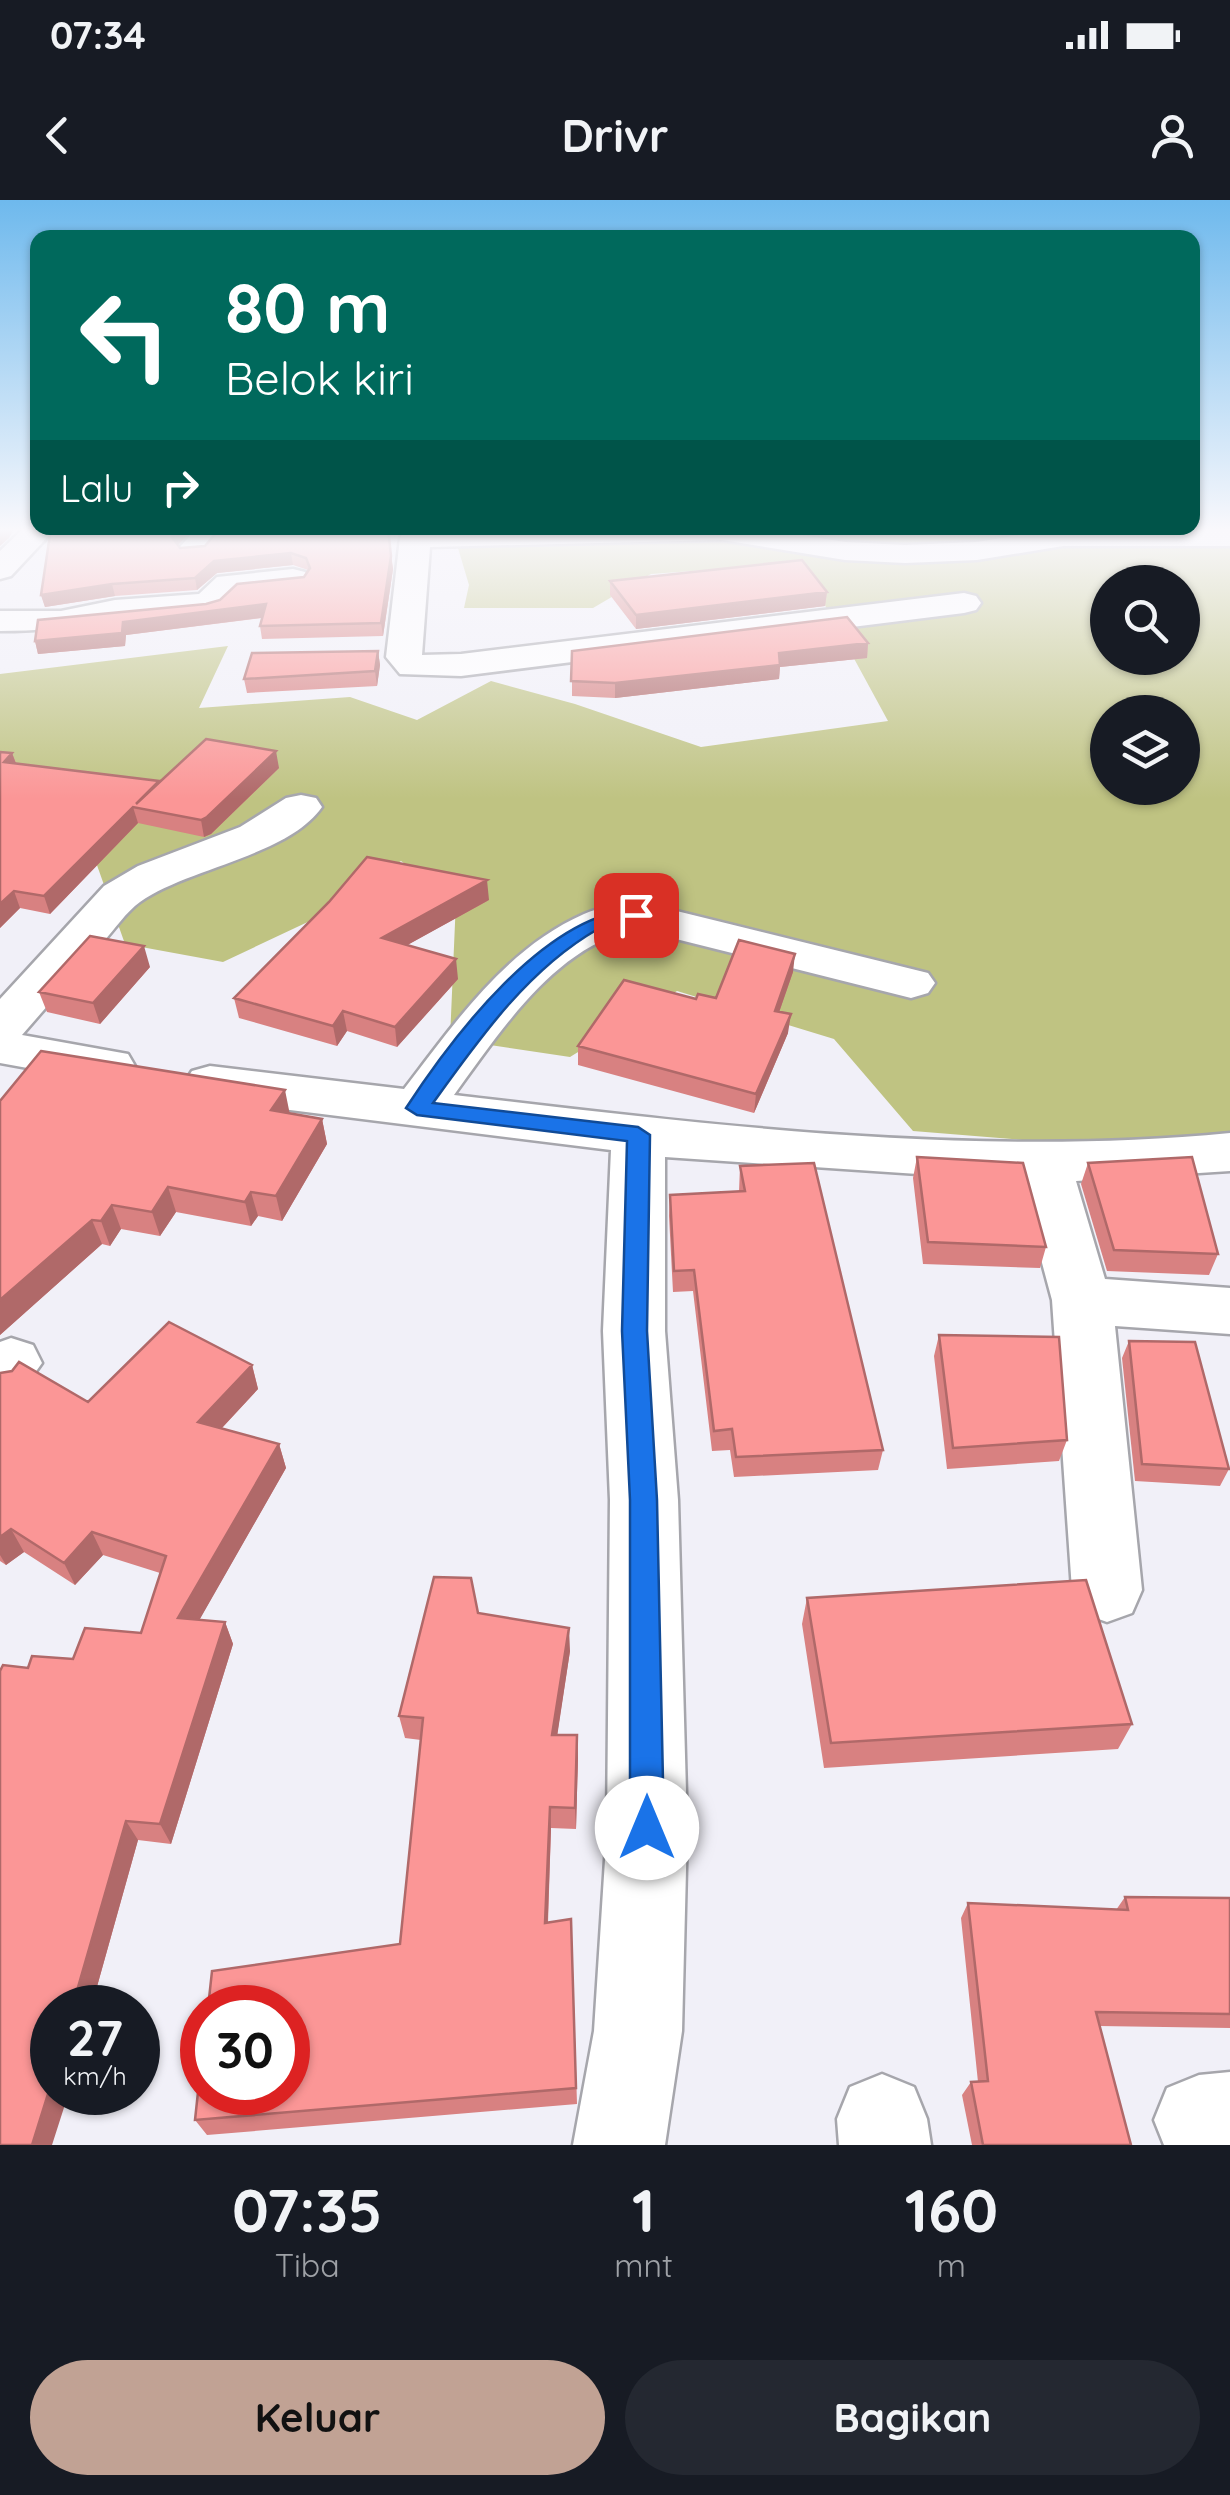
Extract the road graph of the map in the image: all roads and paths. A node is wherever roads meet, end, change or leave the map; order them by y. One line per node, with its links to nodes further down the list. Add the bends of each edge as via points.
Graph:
1 (77, 618): 4 (street)
2 (408, 618): 5 (street)
3 (844, 618): 5 (street, via 460,665 413,666 404,658)
4 (0, 621)
5 (406, 650): 6 (street)
6 (370, 651)
7 (300, 807): 9 (street, via 255,836 153,875 120,895)
8 (911, 982): 11 (street, via 636,915 613,916 536,967 486,1015)
9 (0, 1029)
10 (0, 1048): 11 (street)
11 (417, 1108): 12 (street)
12 (638, 1135): 14 (street); 18 (street, via 634,1331 644,1500 647,1828 638,2031)
13 (1230, 1152): 14 (street)
14 (1043, 1163): 15 (street)
15 (1082, 1300): 16 (street); 17 (street)
16 (1230, 1311)
17 (1108, 1590)
18 (619, 2145)

